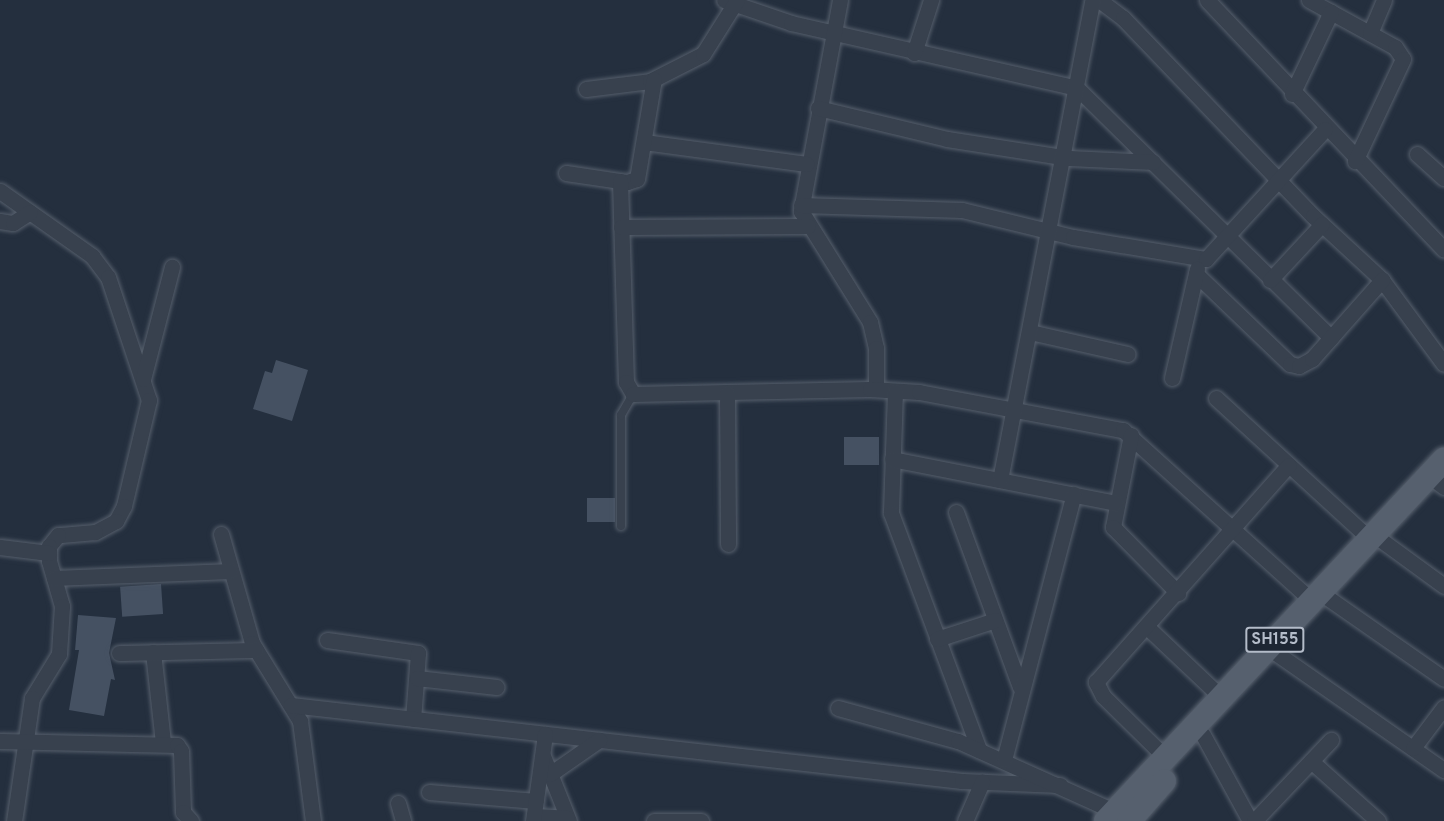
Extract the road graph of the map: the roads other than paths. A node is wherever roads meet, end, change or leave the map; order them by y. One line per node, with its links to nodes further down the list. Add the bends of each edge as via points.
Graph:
1 (840, 0): 10 (street)
2 (931, 0): 12 (street)
3 (1092, 0): 14 (street)
4 (1099, 0): 28 (street, via 1123,18)
5 (1309, 0): 9 (street)
6 (1384, 0): 11 (street)
7 (733, 1): 10 (street); 13 (street, via 704,54)
8 (1209, 1): 16 (street)
9 (1331, 12): 11 (street); 16 (street)
10 (832, 33): 12 (street); 17 (street)
11 (1370, 33): 22 (street, via 1395,47 1403,59)
12 (914, 53): 14 (street)
13 (654, 79): 15 (street); 19 (street)
14 (1077, 88): 21 (street); 23 (street)
15 (586, 89)
16 (1292, 94): 18 (street)
17 (818, 108): 21 (street, via 947,139); 24 (street)
18 (1325, 129): 22 (street); 28 (street)
19 (644, 142): 24 (street); 27 (street, via 637,179)
20 (1417, 154): 26 (street)
21 (1063, 157): 23 (street); 36 (street)
22 (1355, 161): 38 (street)
23 (1153, 162): 37 (street)
24 (807, 164): 30 (street)
25 (566, 173): 27 (street)
26 (1444, 178)
27 (620, 181): 35 (street)
28 (1281, 183): 33 (street); 37 (street)
29 (0, 190): 31 (street)
30 (801, 205): 34 (street); 36 (street, via 963,210)
31 (30, 212): 32 (street, via 13,223); 48 (street, via 92,256 108,277 120,307 125,338)
32 (0, 221)
33 (1322, 224): 41 (street); 42 (street)
34 (808, 226): 35 (street); 49 (street, via 870,322 876,348)
35 (621, 227): 51 (street, via 626,382)
36 (1050, 231): 40 (street); 43 (street)
37 (1228, 239): 40 (street); 41 (street)
38 (1444, 250)
39 (172, 267): 48 (street)
40 (1198, 267): 44 (street, via 1290,364 1306,364); 47 (street)
41 (1270, 280): 44 (street)
42 (1382, 280): 44 (street); 46 (street)
43 (1030, 332): 45 (street); 54 (street)
44 (1331, 338)
45 (1128, 354)
46 (1444, 364)
47 (1172, 378)
48 (143, 379): 69 (street, via 148,416 124,507 105,529 58,535)
49 (876, 389): 50 (street); 52 (street)
50 (895, 391): 54 (street); 56 (street)
51 (633, 393): 52 (street); 63 (lane, via 621,415)
52 (727, 393): 67 (street)
53 (1216, 399): 57 (street)
54 (1015, 409): 55 (street, via 1105,424); 59 (street)
55 (1131, 435): 61 (street); 64 (street)
56 (892, 459): 59 (street); 77 (street, via 891,513)
57 (1289, 465): 64 (street); 66 (street)
58 (1442, 475): 66 (main road, SH155)
59 (1000, 480): 60 (street)
60 (1074, 494): 61 (street); 86 (street)
61 (1116, 502): 73 (street, via 1115,533)
62 (956, 512): 75 (street)
63 (621, 526)
64 (1235, 530): 73 (street); 74 (street)
65 (221, 534): 70 (street)
66 (1375, 539): 72 (street); 74 (main road, SH155)
67 (728, 544)
68 (0, 547): 69 (street)
69 (49, 553): 71 (street)
70 (230, 571): 71 (street); 79 (street, via 242,619)
71 (54, 578): 97 (street, via 62,606 59,654 32,698)
72 (1444, 586)
73 (1178, 593): 76 (street)
74 (1320, 600): 81 (main road, SH155); 84 (street); 87 (main road, SH155)
75 (995, 620): 77 (street); 86 (street)
76 (1147, 627): 87 (street); 102 (street, via 1099,677 1096,688)
77 (937, 639): 100 (street)
78 (327, 640): 83 (street, via 413,650 419,659)
79 (256, 650): 80 (street); 88 (street)
80 (153, 652): 82 (street); 98 (street)
81 (1276, 652): 93 (main road, SH155); 99 (street)
82 (119, 653)
83 (417, 678): 85 (street); 91 (street)
84 (1444, 679)
85 (496, 687)
86 (1020, 687): 103 (street)
87 (1221, 697): 102 (main road, SH155)
88 (291, 705): 91 (street); 116 (street, via 305,738)
89 (1444, 707): 99 (street)
90 (838, 708): 100 (street)
91 (413, 719): 92 (street)
92 (545, 734): 94 (street); 101 (street)
93 (1203, 735): 112 (main road, SH155); 121 (street)
94 (599, 740): 106 (street); 107 (street)
95 (1330, 740): 104 (street)
96 (0, 741): 97 (street)
97 (23, 741): 98 (street); 114 (street)
98 (163, 743): 115 (street, via 177,745 181,751 183,812)
99 (1413, 748): 105 (street)
100 (979, 750): 103 (street)
101 (542, 753): 106 (street); 111 (street)
102 (1165, 757): 112 (main road, SH155)
103 (1004, 760): 108 (street)
104 (1311, 761): 121 (street); 122 (street)
105 (1444, 770)
106 (550, 774): 113 (street)
107 (982, 782): 108 (street); 120 (street)
108 (1060, 785): 112 (street)
109 (429, 792): 111 (street)
110 (398, 803): 117 (street)
111 (534, 813): 113 (street)
112 (1116, 818)
113 (568, 819)
114 (14, 821)
115 (191, 821)
116 (313, 821)
117 (403, 821)
118 (654, 821): 119 (street)
119 (701, 821)
120 (965, 821)
121 (1252, 821)
122 (1378, 821)

